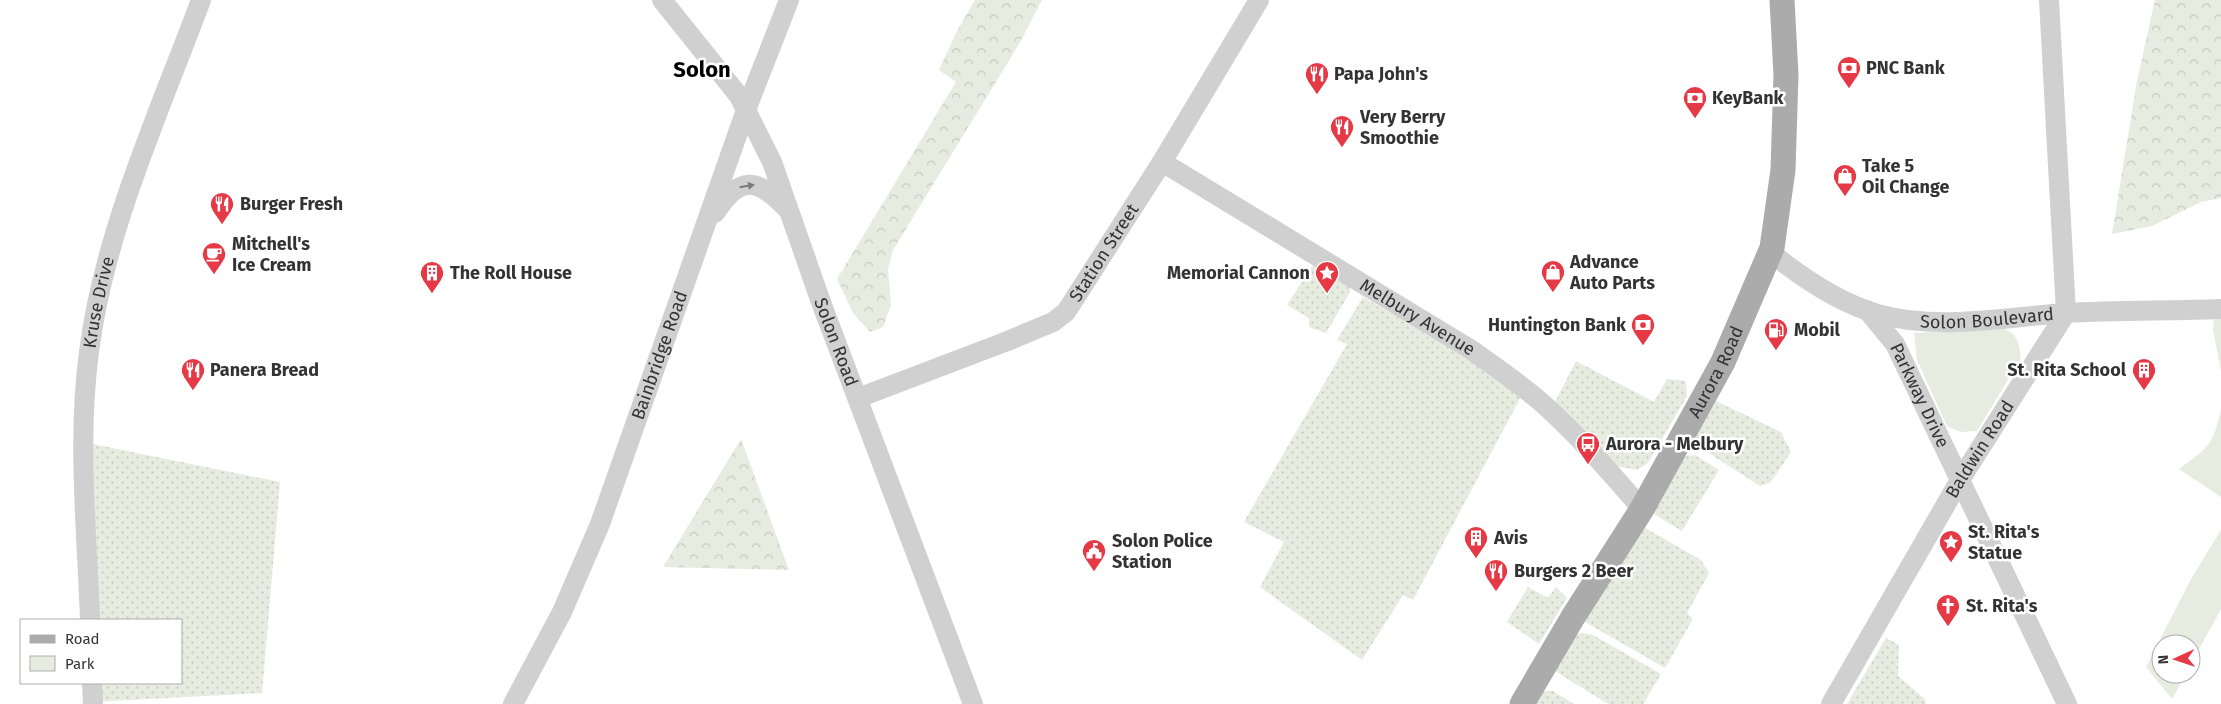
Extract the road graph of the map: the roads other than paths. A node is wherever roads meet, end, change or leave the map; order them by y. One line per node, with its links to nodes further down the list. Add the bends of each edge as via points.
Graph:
1 (201, 0): 18 (street, Kruse Drive, via 132,185 96,306 83,408)
2 (662, 0): 7 (street, Solon Road, via 739,96)
3 (789, 0): 7 (street, Bainbridge Road)
4 (1259, 0): 8 (street, Station Street)
5 (1782, 0): 11 (main road, Aurora Road, via 1786,75 1783,170)
6 (2048, 0): 14 (street)
7 (746, 110): 9 (street, Solon Road, via 772,162); 10 (street, Bainbridge Road)
8 (1162, 162): 15 (street, Station Street, via 1066,312 1053,322 1005,342); 17 (street, Melbury Avenue, via 1470,349 1508,376 1541,402 1595,455)
9 (790, 212): 10 (street, one-way to 9, via 724,200 740,186 756,184 773,194); 15 (street, Solon Road)
10 (703, 232): 21 (street, Bainbridge Road, via 600,524 562,612)
11 (1770, 252): 13 (street, Solon Boulevard, via 1825,289); 17 (main road, Aurora Road, via 1723,362)
12 (2221, 309): 14 (street, Solon Boulevard)
13 (1867, 310): 14 (street, Solon Boulevard, via 1934,321 1984,321); 16 (street, Parkway Drive, via 1895,344)
14 (2066, 314): 16 (street, Baldwin Road)
15 (858, 398): 22 (street, Solon Road)
16 (1960, 480): 24 (street, Baldwin Road); 25 (street, Parkway Drive)
17 (1642, 509): 23 (main road, Aurora Road)
18 (90, 619)
19 (92, 684): 20 (street)
20 (93, 704)
21 (513, 704)
22 (973, 704)
23 (1522, 704)
24 (1831, 704)
25 (2067, 704)

